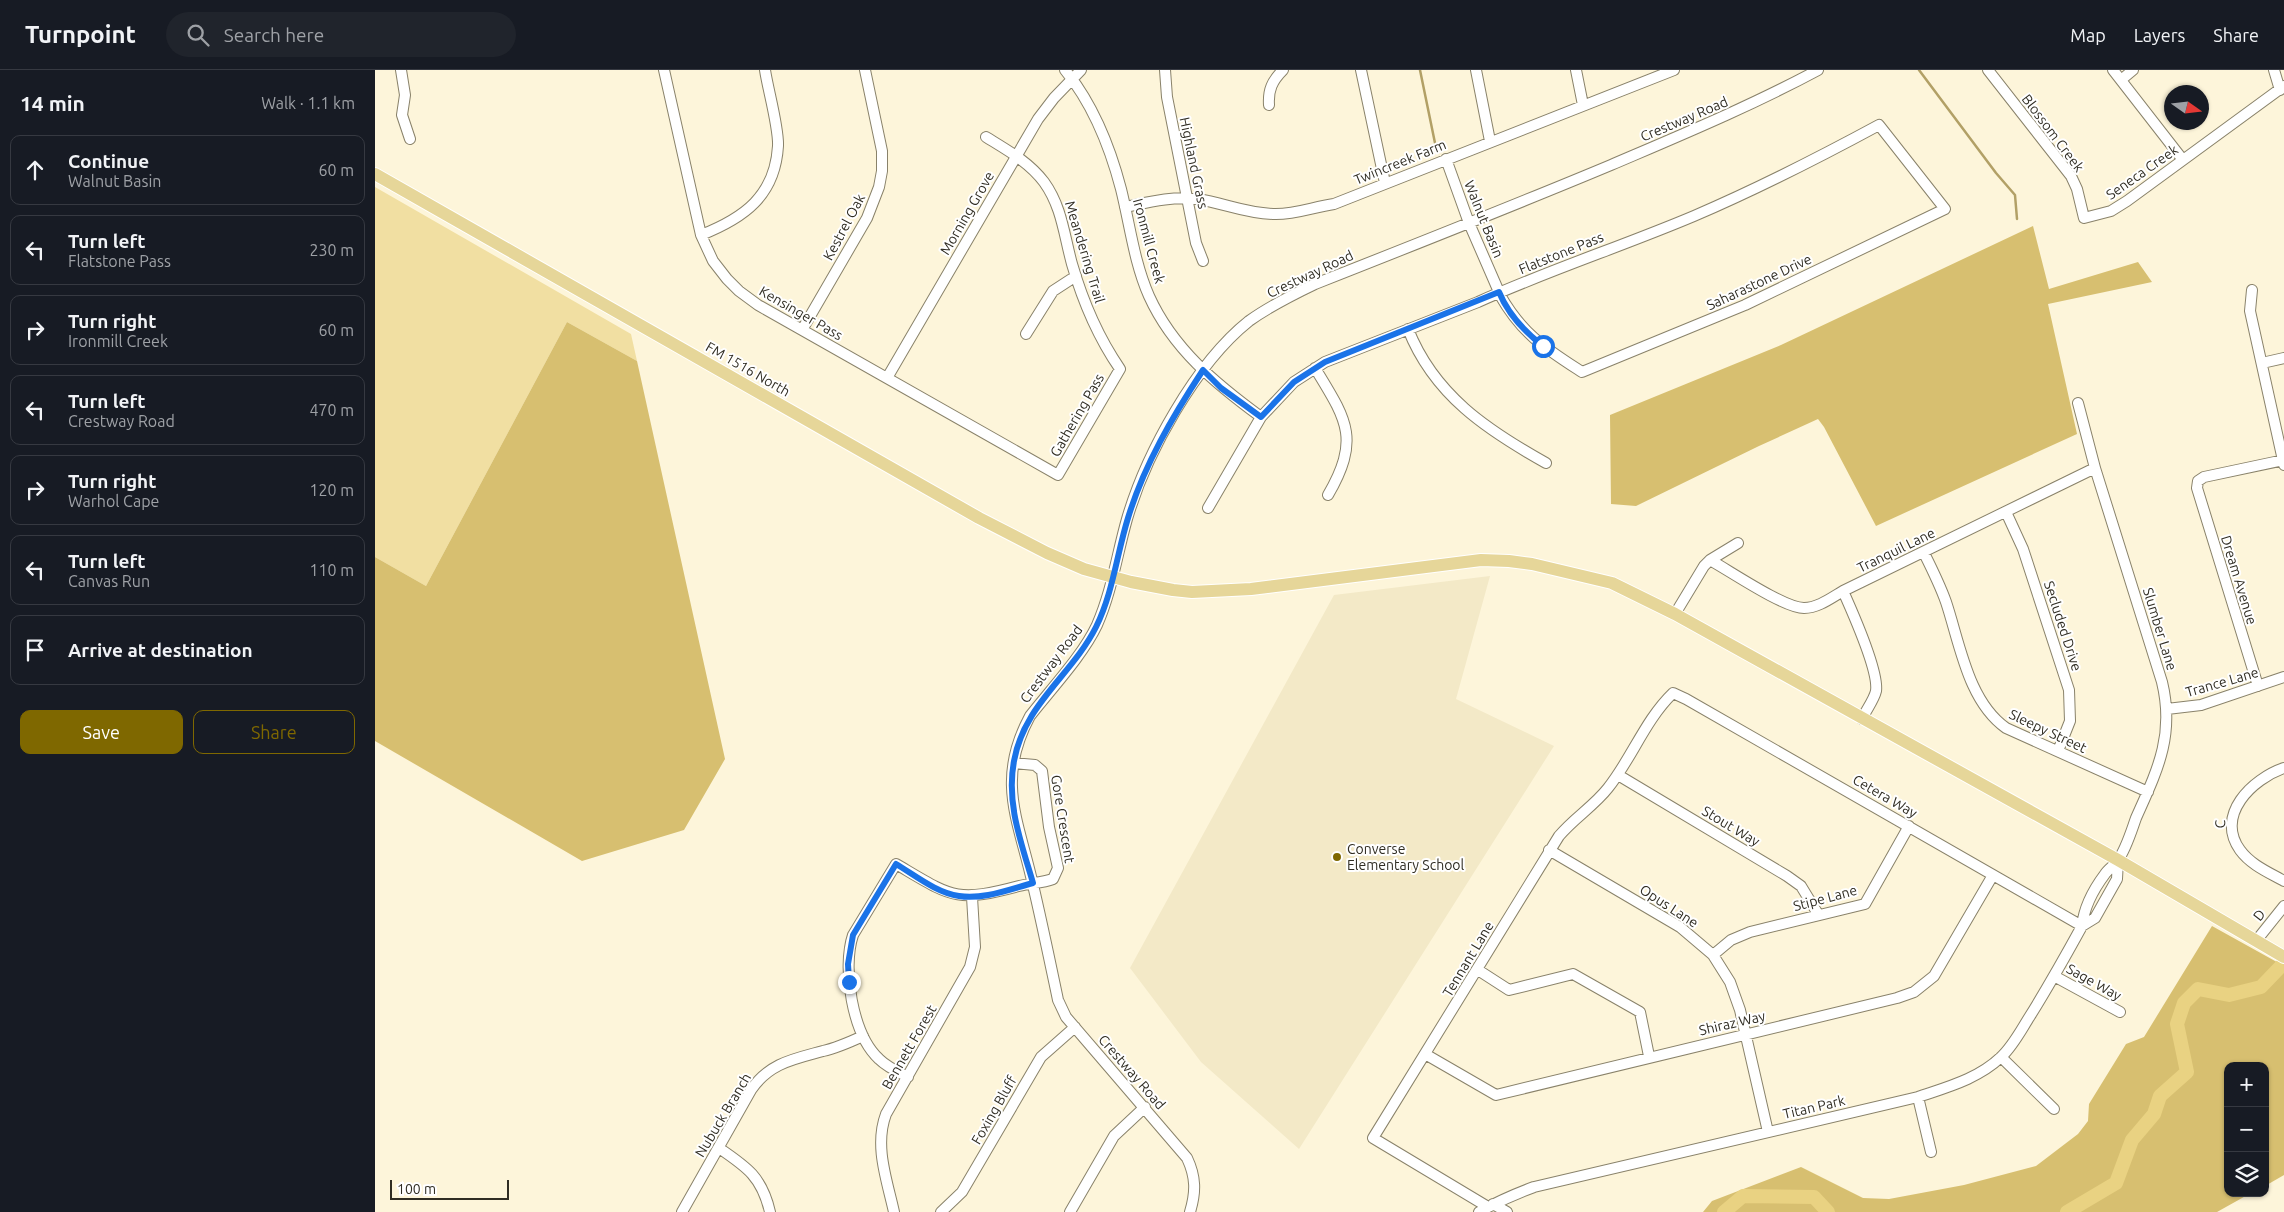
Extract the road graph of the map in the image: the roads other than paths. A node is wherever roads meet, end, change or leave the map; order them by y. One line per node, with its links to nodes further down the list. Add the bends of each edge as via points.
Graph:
1 (401, 70): 23 (street, via 405,95 402,115)
2 (665, 70): 35 (street, Kensinger Pass)
3 (765, 70): 35 (street, via 778,144 769,184 741,216)
4 (865, 70): 41 (street, Kestrel Oak, via 882,151 879,187 867,218)
5 (1081, 70): 17 (street, Morning Grove)
6 (1165, 70): 30 (street, Highland Grass, via 1167,97)
7 (1283, 70): 20 (street, via 1270,88)
8 (1361, 70): 29 (street)
9 (1476, 70): 24 (street)
10 (1576, 70): 21 (street)
11 (1675, 70): 21 (street, Twincreek Farm)
12 (1818, 70): 34 (street, Crestway Road, via 1674,139)
13 (1988, 70): 33 (street, Blossom Creek, via 2071,176)
14 (2113, 70): 18 (street)
15 (2133, 70): 18 (street)
16 (2274, 70): 19 (street)
17 (1069, 74): 25 (street, Morning Grove); 31 (street, Ironmill Creek, via 1088,104 1108,147)
18 (2121, 80): 27 (street)
19 (2282, 88): 27 (street, Seneca Creek)
20 (1269, 105)
21 (1583, 105): 24 (street, Twincreek Farm)
22 (986, 137): 25 (street, Meandering Trail)
23 (410, 139)
24 (1490, 141): 26 (street, Twincreek Farm)
25 (1017, 156): 37 (street, Meandering Trail, via 1039,176 1055,200); 49 (street, Morning Grove)
26 (1446, 159): 29 (street, Twincreek Farm); 34 (street, Walnut Basin)
27 (2183, 160): 33 (street, Seneca Creek, via 2111,211)
28 (375, 174): 62 (main road, FM 1516 North, via 979,518 1065,561)
29 (1385, 183): 30 (street, Twincreek Farm, via 1334,204 1287,214 1242,211)
30 (1187, 198): 31 (street, Twincreek Farm, via 1168,198); 36 (street, Highland Grass)
31 (1125, 207): 47 (street, Ironmill Creek, via 1135,255 1150,297 1179,344)
32 (1945, 209): 39 (street, Flatstone Pass, via 1879,126 1693,216); 48 (street, Saharastone Drive, via 1745,305)
33 (2084, 218)
34 (1469, 223): 39 (street, Walnut Basin); 47 (street, Crestway Road, via 1286,297 1248,322)
35 (701, 235): 41 (street, Kensinger Pass, via 713,261 739,291)
36 (1203, 261)
37 (1076, 276): 42 (street, via 1053,291); 46 (street, Meandering Trail, via 1099,335)
38 (2252, 290): 44 (street, via 2249,311)
39 (1499, 292): 40 (street, Flatstone Pass); 48 (street, Walnut Basin, via 1528,334)
40 (1408, 329): 45 (street, Flatstone Pass); 53 (street, via 1432,373 1460,405 1501,438)
41 (802, 330): 49 (street, Kensinger Pass)
42 (1025, 334)
43 (2284, 358): 44 (street)
44 (2262, 363): 52 (street)
45 (1315, 368): 51 (street, Flatstone Pass, via 1284,391); 56 (street, via 1340,409 1346,430 1345,460)
46 (1120, 369): 55 (street, Gathering Pass)
47 (1203, 370): 51 (street, Ironmill Creek, via 1221,388); 62 (street, Crestway Road, via 1145,471)
48 (1582, 372)
49 (887, 378): 55 (street, Kensinger Pass)
50 (2079, 403): 54 (street, Slumber Lane)
51 (1261, 417): 57 (street, Flatstone Pass)
52 (2283, 462): 66 (street, Dream Avenue, via 2204,477 2198,481 2197,488)
53 (1546, 463)
54 (2095, 468): 58 (street, Tranquil Lane); 68 (street, Slumber Lane, via 2162,682)
55 (1058, 475)
56 (1328, 495)
57 (1208, 508)
58 (2006, 512): 60 (street, Tranquil Lane); 70 (street, Secluded Drive, via 2023,549 2069,690 2070,721)
59 (1738, 543): 61 (street)
60 (1924, 553): 63 (street, Tranquil Lane); 70 (street, Sleepy Street, via 1939,583 1976,693 1985,709 2006,728)
61 (1710, 560): 63 (street, Tranquil Lane, via 1794,607 1819,604); 64 (street, via 1696,577)
62 (1112, 577): 64 (main road, FM 1516 North, via 1173,590 1220,592 1481,560 1509,561 1612,583); 71 (street, Crestway Road, via 1096,626 1030,716 1019,740)
63 (1843, 591): 69 (street, via 1860,630 1876,681 1876,692)
64 (1675, 614): 69 (main road, FM 1516 North)
65 (2284, 677): 66 (street, Trance Lane)
66 (2258, 686): 68 (street, Trance Lane, via 2201,705)
67 (1673, 693): 73 (street, Tennant Lane, via 1661,705); 75 (street, Cetera Way)
68 (2167, 709): 74 (street, Slumber Lane, via 2164,751)
69 (1861, 718): 77 (main road, FM 1516 North)
70 (2058, 751): 74 (street, Sleepy Street)
71 (1014, 763): 80 (street, Crestway Road, via 1011,794 1014,817); 80 (street, Gore Crescent, via 1035,765 1042,771 1058,868 1053,879)
72 (2284, 768): 79 (street, C, via 2266,775 2246,791 2232,822 2236,844 2247,858)
73 (1618, 774): 76 (street, Tennant Lane, via 1600,797 1571,822); 83 (street, Stout Way, via 1787,876 1801,886)
74 (2148, 792): 77 (street, Slumber Lane)
75 (1909, 826): 78 (street, Cetera Way); 83 (street, Stipe Lane, via 1865,904)
76 (1549, 850): 86 (street, Opus Lane, via 1680,927); 88 (street, Tennant Lane)
77 (2118, 860): 84 (street, Slumber Lane, via 2105,874 2084,909); 85 (main road, FM 1516 North)
78 (1993, 875): 84 (street, Cetera Way); 92 (street, Shiraz Way, via 1944,962 1919,989 1897,998)
79 (2284, 881)
80 (1033, 883): 81 (street); 91 (street, Crestway Road, via 1058,1000)
81 (972, 897): 93 (street, via 943,891 896,864 850,945 849,982); 97 (street, Bennett Forest, via 975,947 970,967)
82 (2284, 906): 85 (street, D)
83 (1818, 914): 86 (street, Stipe Lane, via 1739,936)
84 (2082, 926): 89 (street, Titan Park)
85 (2256, 941): 87 (main road, FM 1516 North)
86 (1713, 955): 92 (street, Opus Lane, via 1730,982)
87 (2284, 957)
88 (1478, 970): 94 (street, Tennant Lane); 95 (street, via 1509,990 1573,974 1640,1012)
89 (2055, 976): 90 (street, Sage Way); 96 (street, Titan Park)
90 (2120, 1012)
91 (1075, 1027): 99 (street, Crestway Road); 108 (street, Foxing Bluff, via 1041,1056 962,1192)
92 (1746, 1034): 95 (street, Shiraz Way); 101 (street, Opus Lane)
93 (863, 1036): 97 (street, via 878,1058); 102 (street, Nubuck Branch, via 770,1068 751,1090)
94 (1425, 1054): 95 (street, Shiraz Way, via 1496,1095); 104 (street, Tennant Lane, via 1373,1138)
95 (1649, 1056)
96 (2001, 1057): 98 (street, Titan Park, via 1964,1081); 100 (street)
97 (908, 1077): 107 (street, Bennett Forest, via 886,1114 880,1140)
98 (1918, 1097): 101 (street, Titan Park); 103 (street)
99 (1145, 1107): 109 (street, via 1114,1136); 110 (street, Crestway Road, via 1187,1158 1193,1172)
100 (2054, 1109)
101 (1767, 1132): 104 (street, Titan Park, via 1534,1187)
102 (719, 1148): 105 (street, Nubuck Branch); 106 (street, via 752,1172 763,1189)
103 (1931, 1152)
104 (1487, 1208): 111 (street)
105 (682, 1212)
106 (770, 1212)
107 (894, 1212)
108 (941, 1212)
109 (1070, 1212)
110 (1191, 1212)
111 (1507, 1212)

